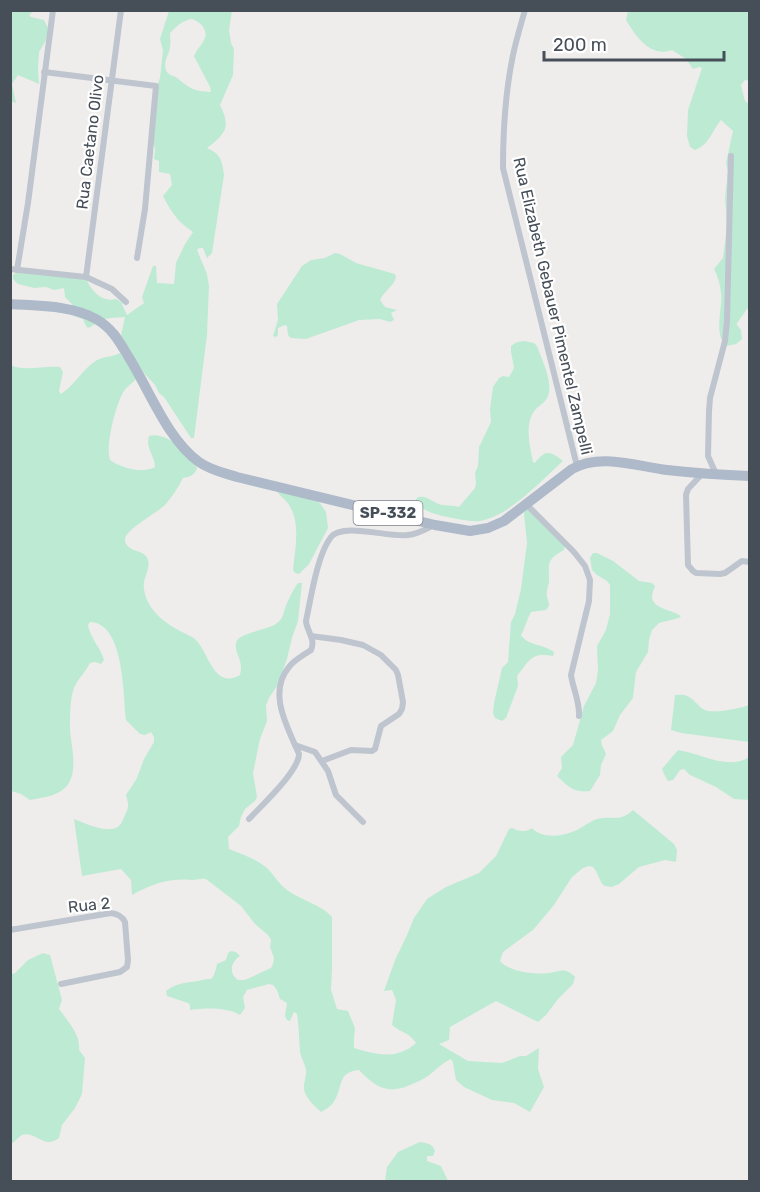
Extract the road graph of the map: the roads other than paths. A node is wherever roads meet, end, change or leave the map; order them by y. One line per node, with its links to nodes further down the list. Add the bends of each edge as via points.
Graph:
1 (53, 10): 4 (street)
2 (121, 10): 5 (street, Rua Caetano Olivo)
3 (525, 10): 12 (street, Rua Elizabeth Gebauer Pimentel Zampelli, via 509,74 503,168)
4 (44, 72): 5 (street); 8 (street, via 28,203)
5 (111, 80): 7 (street, via 156,86); 9 (street, Rua Caetano Olivo)
6 (731, 156): 14 (street, via 727,321 710,398 708,456)
7 (137, 258)
8 (14, 269): 9 (street)
9 (86, 277): 10 (street, via 112,289)
10 (126, 302)
11 (10, 304): 17 (main road, SP-332, via 79,312 109,328 179,442 213,469)
12 (577, 466): 13 (main road, SP-332, via 602,461); 16 (main road, SP-332)
13 (702, 474): 14 (main road, SP-332); 18 (street, via 686,495 688,565 696,573 720,574 742,561)
14 (716, 475): 15 (main road, SP-332)
15 (750, 476)
16 (526, 504): 17 (main road, SP-332, via 488,528 460,530); 20 (street, via 574,552 590,580 589,601 571,675)
17 (435, 525): 19 (street, via 406,536 348,530 331,537 314,581 306,621)
18 (750, 562)
19 (311, 636): 21 (street, via 311,650 288,668 280,687 279,700); 22 (street, via 356,642 381,655 396,670 403,702 399,714 381,726 375,749 351,750)
20 (579, 716)
21 (295, 745): 22 (street, via 315,752); 23 (street, via 299,758 296,765)
22 (322, 761): 24 (street, via 336,795)
23 (249, 819)
24 (363, 822)
25 (10, 930): 26 (street, Rua 2, via 111,913 123,919 128,960 125,969)
26 (61, 984)

